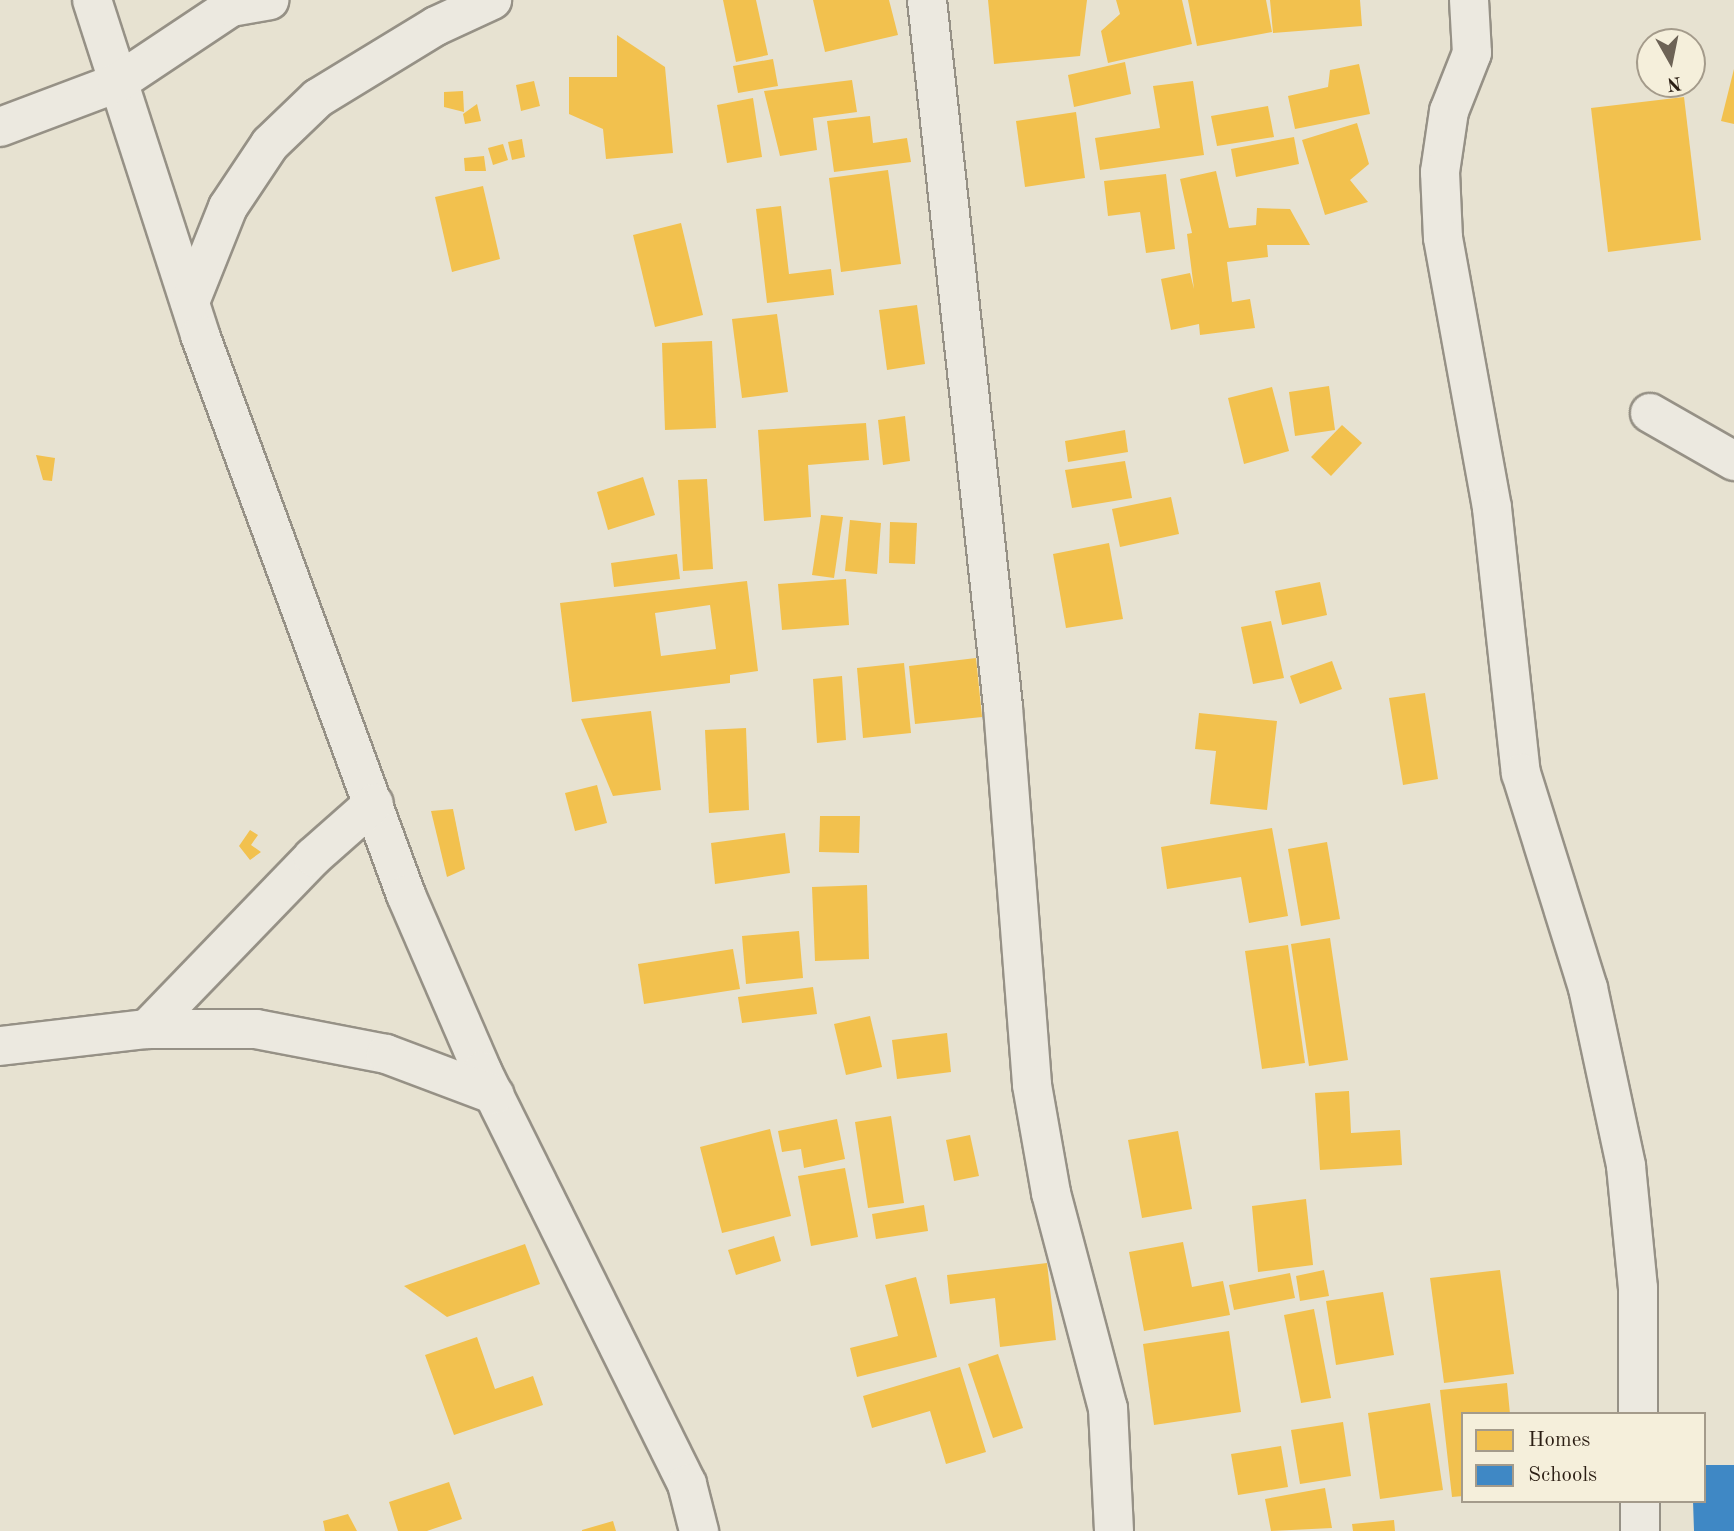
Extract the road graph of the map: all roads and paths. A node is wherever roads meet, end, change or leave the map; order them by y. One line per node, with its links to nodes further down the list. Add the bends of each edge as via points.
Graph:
1 (92, 0): 7 (street)
2 (269, 0): 6 (street)
3 (492, 0): 9 (street, via 436,26 318,98 270,144 228,207)
4 (927, 0): 19 (street, via 1003,707 1032,1084 1051,1193 1108,1408)
5 (1469, 0): 16 (street, via 1472,53 1449,111 1440,173 1443,238 1492,508 1521,774 1588,988 1626,1166 1638,1288)
6 (222, 3): 7 (street)
7 (117, 83): 8 (street); 9 (street)
8 (0, 127)
9 (190, 302): 12 (street)
10 (1650, 413): 11 (street)
11 (1734, 461)
12 (374, 803): 13 (street, via 294,876); 15 (street, via 450,1004)
13 (147, 1029): 14 (street); 15 (street, via 256,1029 323,1038)
14 (0, 1046)
15 (495, 1095): 18 (street, via 687,1484)
16 (1638, 1412)
17 (1640, 1503): 20 (street)
18 (699, 1531)
19 (1114, 1531)
20 (1640, 1531)

